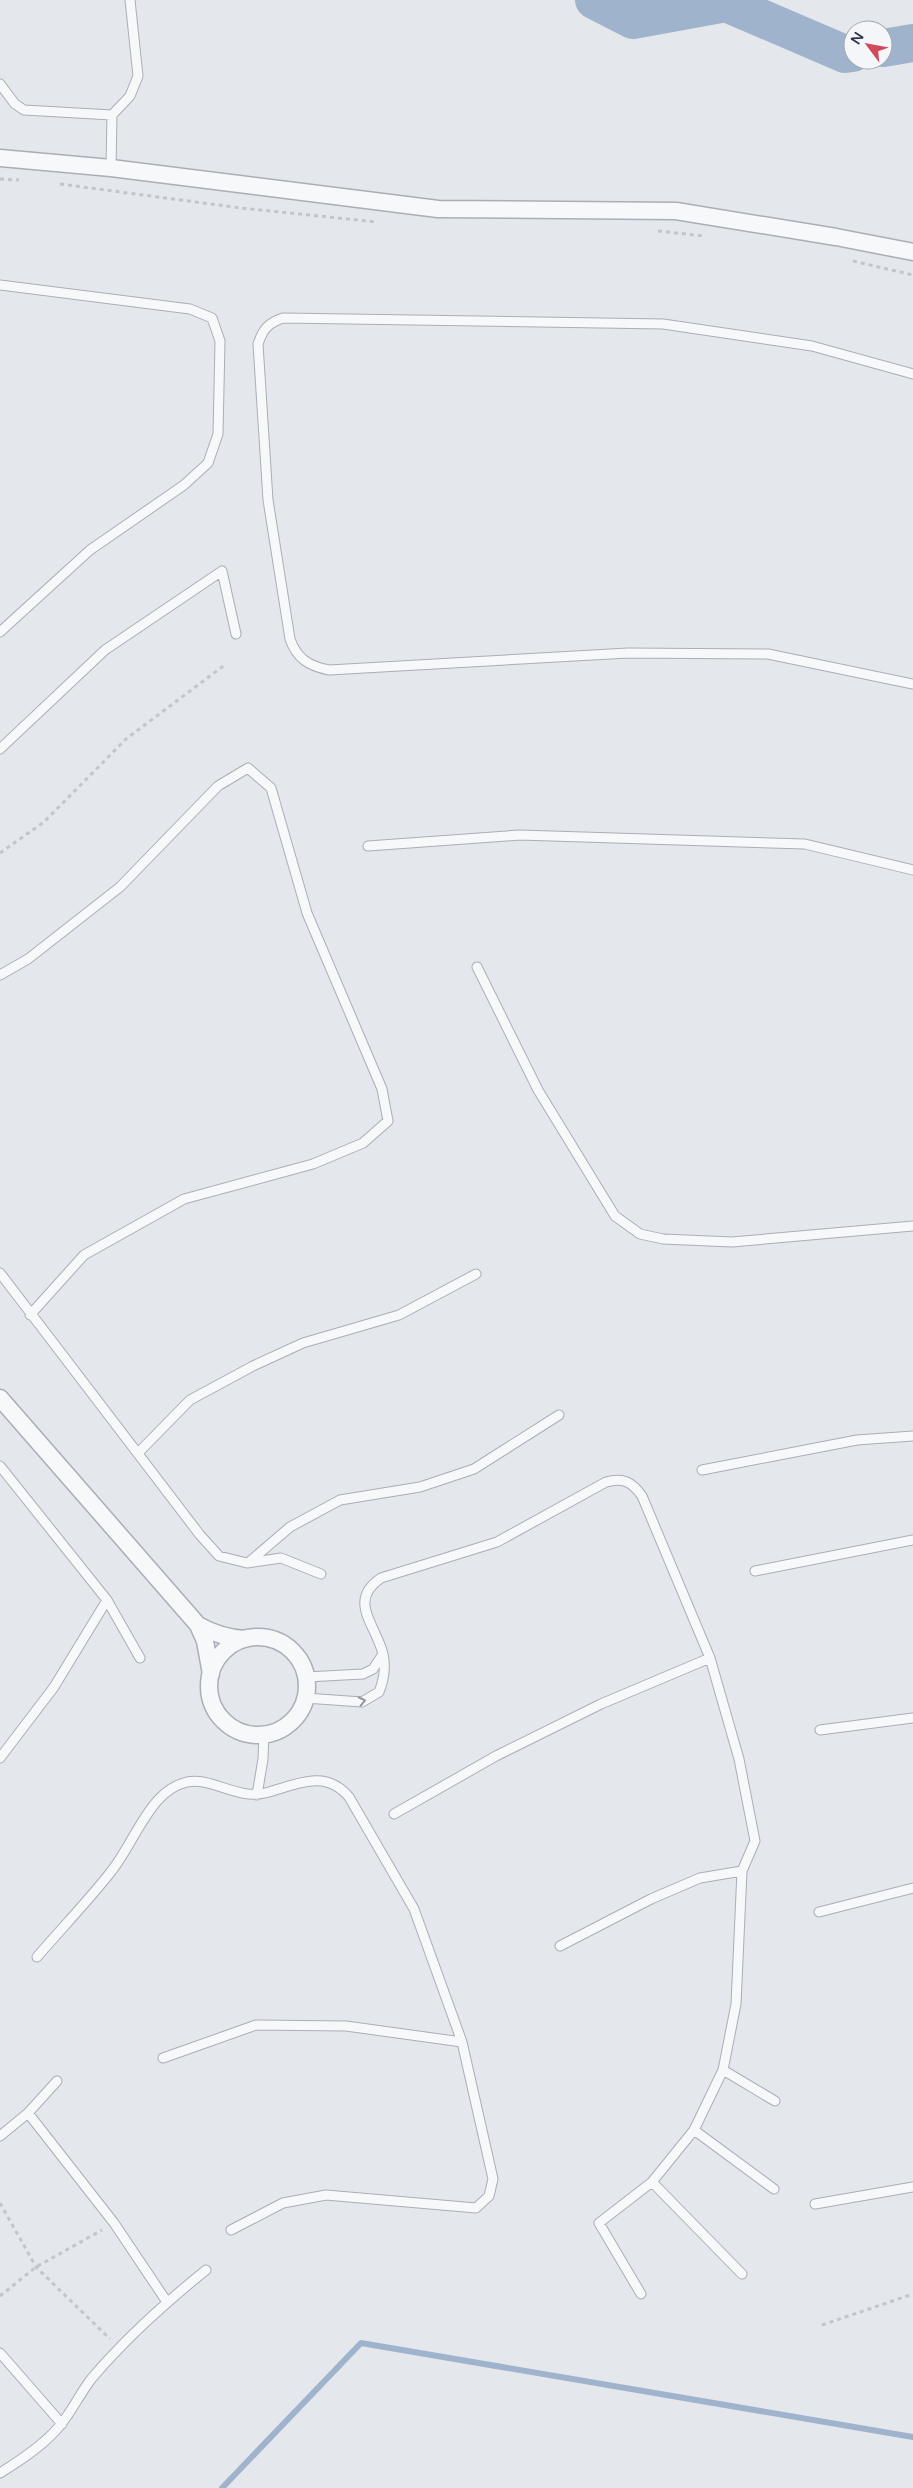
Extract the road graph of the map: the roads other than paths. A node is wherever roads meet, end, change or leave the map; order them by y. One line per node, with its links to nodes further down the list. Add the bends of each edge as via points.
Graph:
1 (130, 0): 3 (lane, via 138,76 130,96)
2 (0, 84): 3 (lane, via 15,104 24,110)
3 (112, 115): 5 (lane)
4 (0, 158): 5 (street)
5 (111, 168): 6 (street, via 438,209 676,211)
6 (913, 252)
7 (0, 285): 9 (lane, via 190,309 212,318 220,342 218,434 208,463 184,485 90,550)
8 (913, 374): 11 (lane, via 812,346 663,324 282,318 263,329 258,344 268,500 290,639 300,658 313,667 329,670 628,653 768,654)
9 (0, 632)
10 (236, 634): 12 (lane, via 222,570 105,650)
11 (913, 684)
12 (0, 749)
13 (368, 846): 14 (lane, via 520,835 806,844)
14 (913, 870)
15 (477, 967): 17 (lane, via 538,1090 615,1216 640,1234 663,1239 732,1242)
16 (0, 975): 20 (lane, via 28,959 120,887 218,786 248,768 271,788 307,913 382,1089 388,1121 362,1143 313,1164 184,1199 84,1255)
17 (913, 1226)
18 (0, 1274): 20 (lane)
19 (476, 1274): 24 (lane, via 399,1315 303,1342 253,1366 190,1400)
20 (30, 1315): 24 (lane)
21 (0, 1398): 32 (street)
22 (559, 1415): 28 (lane, via 474,1469 420,1487 340,1500 290,1527)
23 (913, 1436): 26 (lane, via 857,1440)
24 (138, 1453): 28 (lane, via 219,1556)
25 (0, 1466): 31 (lane)
26 (702, 1470)
27 (913, 1540): 29 (lane)
28 (247, 1563): 30 (lane, via 281,1558)
29 (755, 1571)
30 (321, 1574)
31 (107, 1600): 35 (lane); 43 (lane, via 54,1687)
32 (198, 1625): 33 (street, via 213,1634); 37 (street, via 205,1641)
33 (245, 1639): 37 (street, via 223,1652); 38 (street, via 263,1637 280,1642 294,1653)
34 (383, 1654): 36 (lane, via 364,1602 374,1583 381,1578 498,1542 606,1482 625,1480 642,1496); 38 (lane, via 373,1669 363,1674); 39 (lane, one-way to 34, via 352,1703 372,1699 382,1684)
35 (140, 1658)
36 (710, 1658): 45 (lane, via 602,1704 496,1756); 46 (lane, via 739,1759 755,1840)
37 (211, 1674): 42 (street, via 211,1697 222,1718 240,1731)
38 (306, 1677): 39 (street)
39 (305, 1698): 42 (street, via 300,1712 290,1722)
40 (913, 1718): 41 (lane)
41 (820, 1730)
42 (264, 1734): 44 (lane)
43 (0, 1758)
44 (257, 1795): 50 (lane, via 232,1792 206,1783 189,1782 172,1787 157,1801 110,1873); 51 (lane, via 314,1780 332,1782 341,1788 414,1909)
45 (394, 1814)
46 (742, 1871): 49 (lane, via 700,1878 651,1899); 53 (lane, via 736,2004)
47 (913, 1888): 48 (lane)
48 (819, 1912)
49 (560, 1946)
50 (37, 1957)
51 (462, 2042): 52 (lane, via 346,2026 256,2025); 63 (lane, via 493,2179 489,2196 476,2208 326,2195 283,2203)
52 (163, 2058)
53 (722, 2070): 55 (lane); 57 (lane)
54 (57, 2081): 56 (lane)
55 (775, 2102)
56 (28, 2113): 58 (lane); 67 (lane, via 114,2223)
57 (694, 2130): 59 (lane); 61 (lane)
58 (0, 2136)
59 (652, 2182): 65 (lane); 66 (lane, via 599,2223)
60 (913, 2187): 62 (lane)
61 (774, 2189)
62 (815, 2204)
63 (231, 2230)
64 (206, 2270): 67 (lane)
65 (742, 2274)
66 (641, 2294)
67 (167, 2302): 69 (lane, via 91,2380)
68 (0, 2353): 69 (lane)
69 (62, 2424): 70 (lane)
70 (0, 2473)

